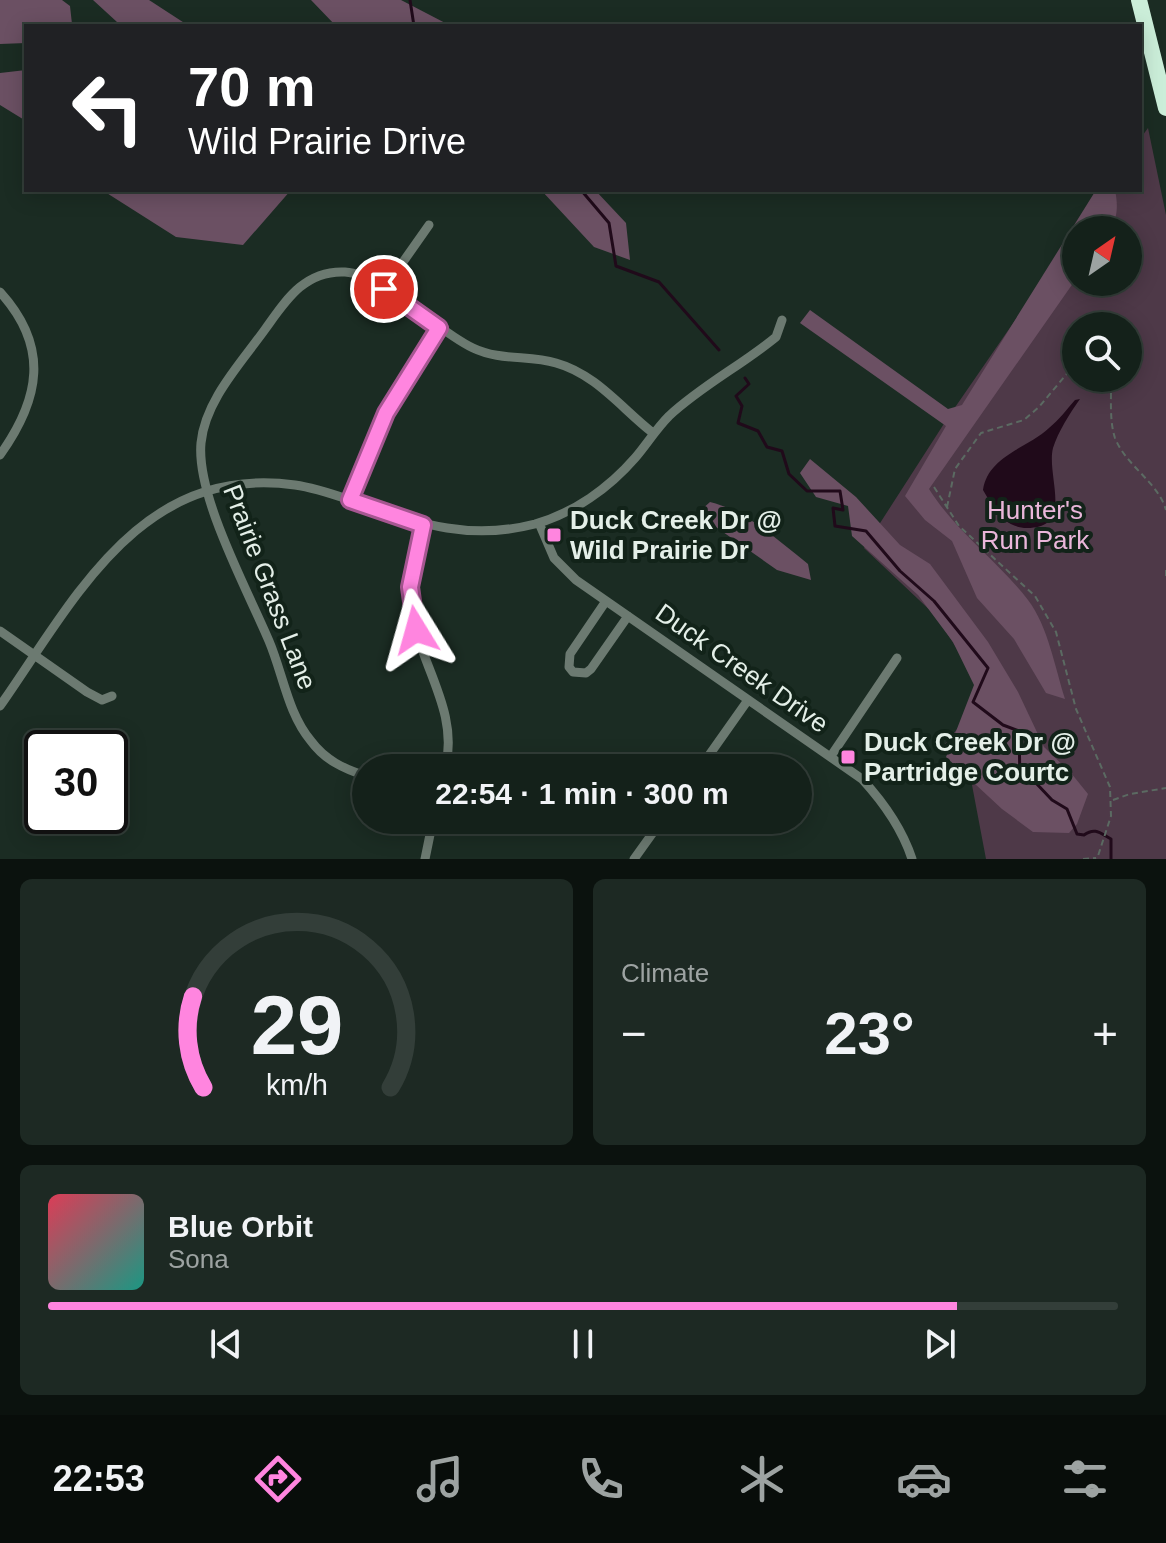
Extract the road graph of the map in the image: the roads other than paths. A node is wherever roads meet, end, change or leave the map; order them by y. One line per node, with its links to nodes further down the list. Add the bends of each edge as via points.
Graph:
1 (1139, 0): 4 (highway)
2 (1146, 0): 3 (highway)
3 (1166, 91)
4 (1166, 108)
5 (429, 225): 6 (street)
6 (384, 289): 9 (street, Prairie Grass Lane); 12 (street, Prairie Grass Lane, via 357,274 332,273 309,280 289,296 209,413 201,442)
7 (0, 292): 11 (street, via 25,328 34,373 24,418)
8 (782, 320): 10 (street, via 776,337 690,399)
9 (439, 328): 10 (street, Prairie Grass Lane, via 489,354 556,363 583,374); 13 (street, via 386,413)
10 (653, 433): 14 (street, via 605,488)
11 (0, 455)
12 (209, 490): 13 (street, via 274,483); 19 (street, via 154,515 121,542); 27 (street, Prairie Grass Lane, via 296,718 321,753)
13 (350, 500): 15 (street)
14 (539, 523): 15 (street, via 490,532); 16 (street, Duck Creek Drive, via 564,570)
15 (423, 525): 24 (street, via 410,587 411,609 445,714)
16 (606, 601): 17 (street, Duck Creek Drive); 17 (street, via 570,654 573,672 591,669)
17 (628, 616): 22 (street, Duck Creek Drive)
18 (0, 631): 19 (street)
19 (35, 656): 21 (street, via 102,700); 23 (street)
20 (897, 658): 26 (street)
21 (112, 696)
22 (748, 700): 25 (street); 26 (street, Duck Creek Drive)
23 (0, 706)
24 (447, 754)
25 (710, 754)
26 (831, 756): 32 (street, Duck Creek Drive, via 875,793)
27 (352, 770)
28 (430, 834): 30 (street)
29 (652, 834): 31 (street)
30 (425, 859)
31 (634, 859)
32 (912, 859)

